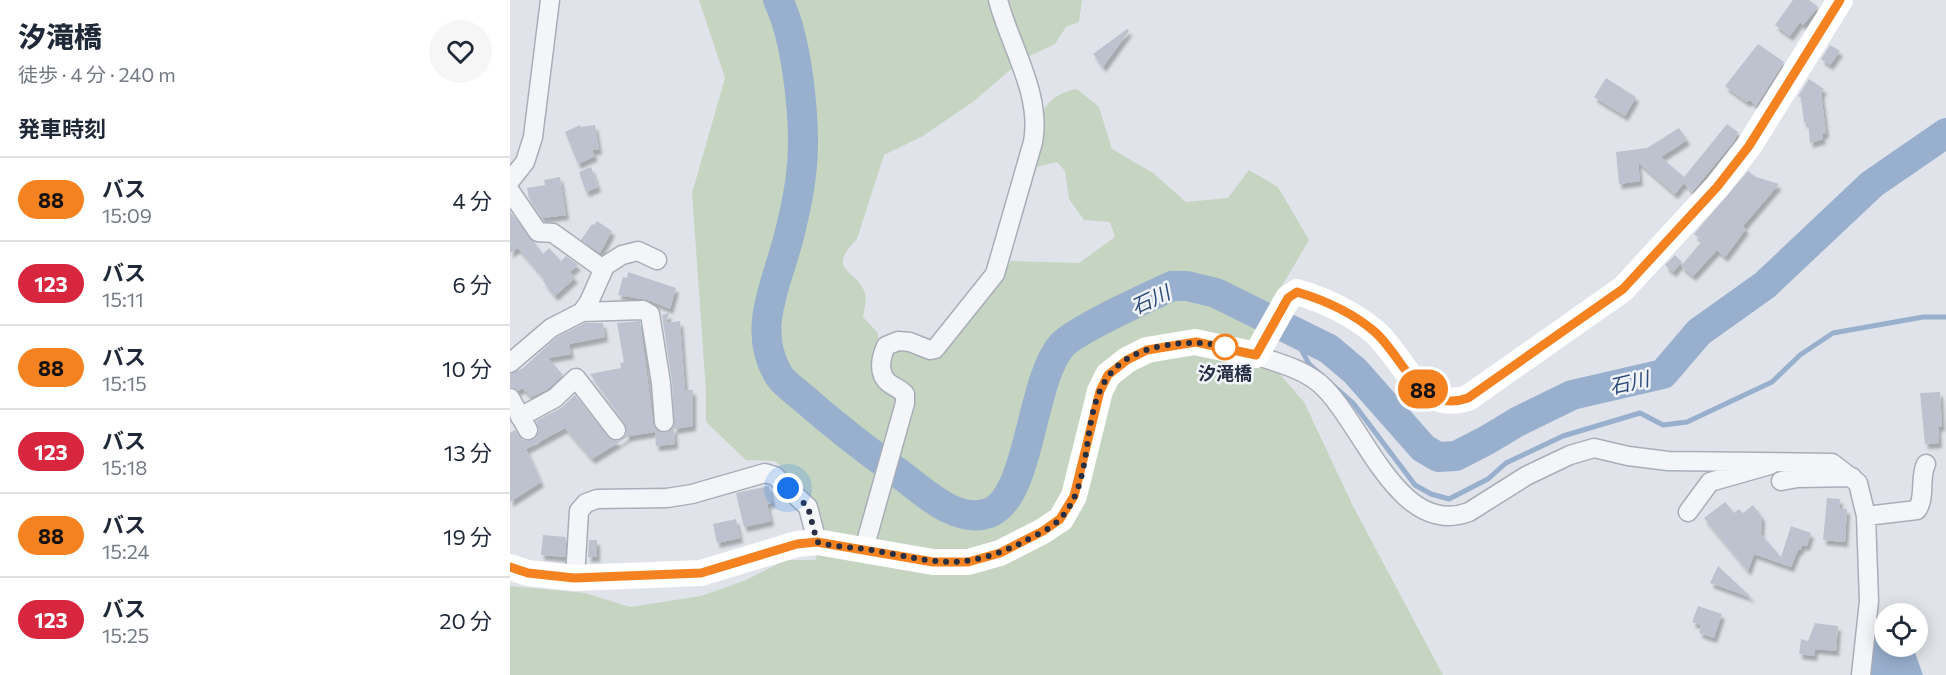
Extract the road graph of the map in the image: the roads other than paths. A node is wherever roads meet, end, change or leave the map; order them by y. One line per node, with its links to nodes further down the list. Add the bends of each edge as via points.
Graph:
1 (550, 0): 4 (street, via 533,137 525,162)
2 (998, 0): 21 (street, via 1037,121 1033,142 995,274 935,349 898,341 886,346 881,357 886,382 905,394 905,403)
3 (1840, 0): 9 (main road, via 1749,146 1717,187 1623,289 1468,398 1454,403 1435,400 1375,333 1345,312 1297,292 1288,298)
4 (510, 181)
5 (510, 191): 7 (street, via 538,232 553,233)
6 (657, 260): 7 (street, via 638,251 622,255)
7 (603, 269): 8 (street)
8 (582, 312): 10 (street, via 551,328); 12 (street, via 643,310 650,314)
9 (1257, 352): 14 (street, via 1319,383 1389,479 1407,499 1429,513 1470,512 1527,476 1594,448 1645,459); 21 (main road, via 1196,342 1172,344 1147,350 1108,375 1100,391 1074,496 1060,519 1029,539 968,562 933,562)
10 (510, 363)
11 (510, 398): 13 (street, via 524,423 576,378)
12 (664, 422)
13 (616, 430)
14 (1779, 462): 16 (street, via 1832,463); 18 (street, via 1759,471 1710,482)
15 (1926, 464): 19 (street, via 1917,510)
16 (1852, 477): 17 (street); 19 (street, via 1861,490)
17 (1781, 481)
18 (1688, 512)
19 (1866, 516): 24 (street, via 1869,602)
20 (817, 542): 21 (main road); 23 (main road, via 797,544 701,573); 23 (street, via 808,507 775,477 765,473 684,495 586,502 579,511)
21 (866, 543)
22 (512, 574): 23 (main road)
23 (574, 578)
24 (1861, 675)

